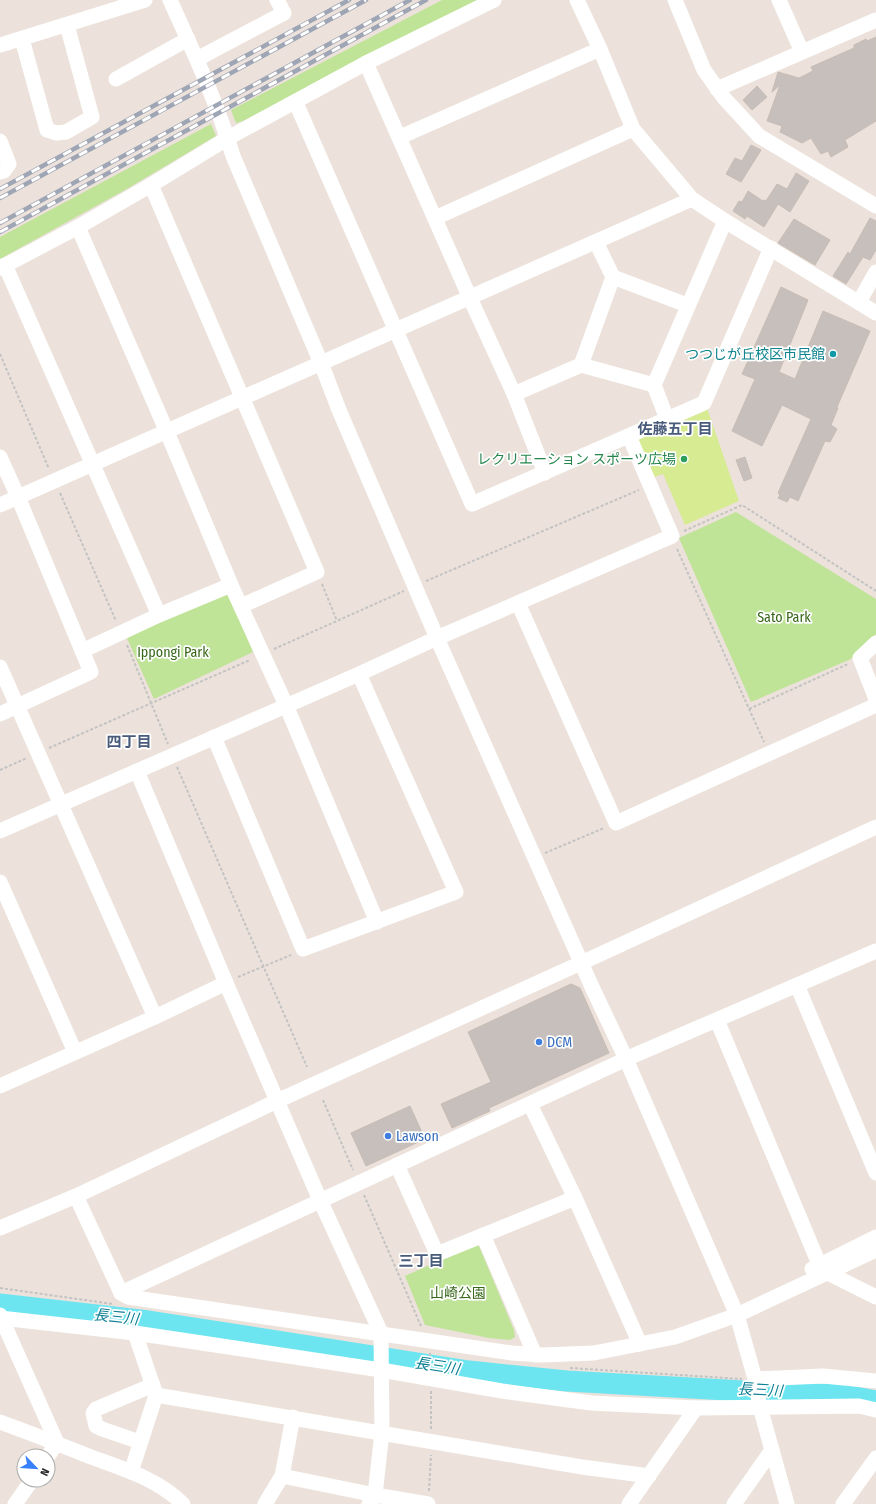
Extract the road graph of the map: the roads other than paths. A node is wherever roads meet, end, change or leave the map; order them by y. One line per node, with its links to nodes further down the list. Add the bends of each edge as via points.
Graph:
1 (145, 0): 9 (street)
2 (170, 0): 11 (street)
3 (277, 0): 15 (street, via 284,13)
4 (494, 0): 16 (street)
5 (577, 0): 13 (street)
6 (675, 0): 18 (street, via 704,70)
7 (779, 0): 14 (street)
8 (876, 20): 14 (street)
9 (67, 25): 10 (street); 10 (street, via 92,117 66,132 47,130)
10 (22, 39): 12 (street)
11 (188, 39): 15 (street); 17 (street)
12 (0, 45)
13 (600, 49): 20 (street); 21 (street)
14 (802, 52): 18 (street)
15 (197, 59): 22 (street)
16 (366, 63): 19 (street); 21 (street)
17 (116, 79)
18 (717, 89): 27 (street, via 759,136)
19 (296, 103): 22 (street); 40 (street)
20 (633, 129): 26 (street); 28 (street)
21 (400, 137): 28 (street)
22 (228, 138): 25 (street); 41 (street, via 233,156)
23 (0, 141): 24 (street, via 9,164)
24 (0, 172)
25 (151, 185): 30 (street); 45 (street)
26 (692, 199): 29 (street); 31 (street)
27 (876, 206)
28 (435, 218): 36 (street)
29 (725, 221): 32 (street); 38 (street)
30 (78, 227): 33 (street); 47 (street)
31 (596, 242): 35 (street); 36 (street)
32 (771, 248): 37 (street); 46 (street, via 704,403)
33 (3, 266): 50 (street)
34 (876, 272): 37 (street)
35 (613, 277): 38 (street); 42 (street)
36 (470, 298): 40 (street); 44 (street)
37 (859, 302): 39 (street)
38 (687, 305): 43 (street)
39 (876, 313)
40 (396, 331): 41 (street); 51 (street, via 472,504)
41 (321, 362): 45 (street); 58 (street, via 339,410)
42 (581, 364): 43 (street); 44 (street)
43 (654, 385): 46 (street)
44 (514, 394): 51 (street)
45 (242, 398): 47 (street); 56 (street, via 317,572)
46 (668, 419): 48 (street)
47 (167, 432): 50 (street); 54 (street)
48 (629, 436): 51 (street); 55 (street, via 672,536)
49 (0, 457): 52 (street)
50 (92, 463): 52 (street); 57 (street)
51 (545, 473)
52 (18, 497): 53 (street); 60 (street)
53 (0, 505)
54 (231, 585): 56 (street); 57 (street)
55 (518, 603): 58 (street); 65 (street, via 616,823)
56 (241, 606): 64 (street)
57 (159, 615): 60 (street)
58 (437, 638): 62 (street); 76 (street)
59 (876, 644): 63 (street, via 860,658)
60 (82, 651): 66 (street, via 91,672)
61 (0, 667): 66 (street)
62 (359, 674): 64 (street); 74 (street, via 456,892)
63 (876, 699)
64 (286, 705): 68 (street); 74 (street)
65 (876, 705)
66 (17, 707): 67 (street); 70 (street)
67 (0, 714)
68 (214, 737): 69 (street); 74 (street, via 303,950)
69 (137, 771): 70 (street); 77 (street)
70 (61, 803): 72 (street); 79 (street)
71 (876, 827): 76 (street)
72 (0, 831)
73 (0, 882): 81 (street)
74 (377, 922)
75 (876, 951): 78 (street)
76 (581, 963): 82 (street); 84 (street)
77 (226, 983): 79 (street); 84 (street)
78 (797, 985): 80 (street); 87 (street)
79 (155, 1017): 81 (street)
80 (717, 1020): 82 (street); 95 (street)
81 (75, 1052): 83 (street)
82 (626, 1059): 85 (street); 98 (street)
83 (0, 1085)
84 (277, 1101): 88 (street); 90 (street)
85 (530, 1104): 86 (street); 89 (street)
86 (397, 1165): 90 (street); 92 (street, via 437,1254)
87 (876, 1173)
88 (76, 1196): 91 (street); 96 (street)
89 (575, 1198): 92 (street); 102 (street)
90 (320, 1200): 96 (street); 101 (street)
91 (0, 1228)
92 (483, 1235): 103 (street)
93 (876, 1237): 95 (street)
94 (876, 1250): 95 (street)
95 (824, 1269): 97 (street); 98 (street)
96 (121, 1292): 101 (street, via 128,1297)
97 (876, 1297)
98 (737, 1314): 102 (street, via 675,1337); 105 (street)
99 (0, 1317): 100 (street); 115 (street)
100 (135, 1333): 104 (street); 107 (street)
101 (381, 1333): 103 (street); 104 (street)
102 (640, 1344): 103 (street, via 594,1353)
103 (535, 1355)
104 (381, 1370): 109 (street, via 495,1390 591,1403); 113 (street)
105 (755, 1380): 106 (street, via 823,1376); 108 (street)
106 (876, 1381)
107 (154, 1390): 111 (street); 114 (street); 114 (street, via 96,1409 93,1413 96,1426)
108 (760, 1407): 109 (street); 110 (street, via 859,1406); 117 (street)
109 (696, 1408): 121 (street)
110 (876, 1410)
111 (293, 1417): 113 (street); 120 (street)
112 (0, 1422): 115 (street)
113 (382, 1432): 121 (street, via 582,1467); 123 (street)
114 (140, 1442): 119 (street)
115 (57, 1443): 116 (street); 119 (street)
116 (54, 1448)
117 (772, 1450): 129 (street); 130 (street)
118 (876, 1458): 131 (street)
119 (131, 1472): 125 (street, via 159,1484)
120 (282, 1476): 123 (street); 126 (street)
121 (649, 1476): 128 (street)
122 (26, 1488): 124 (street)
123 (372, 1499): 127 (street)
124 (15, 1504)
125 (183, 1504)
126 (265, 1504)
127 (428, 1504)
128 (629, 1504)
129 (734, 1504)
130 (787, 1504)
131 (845, 1504)

